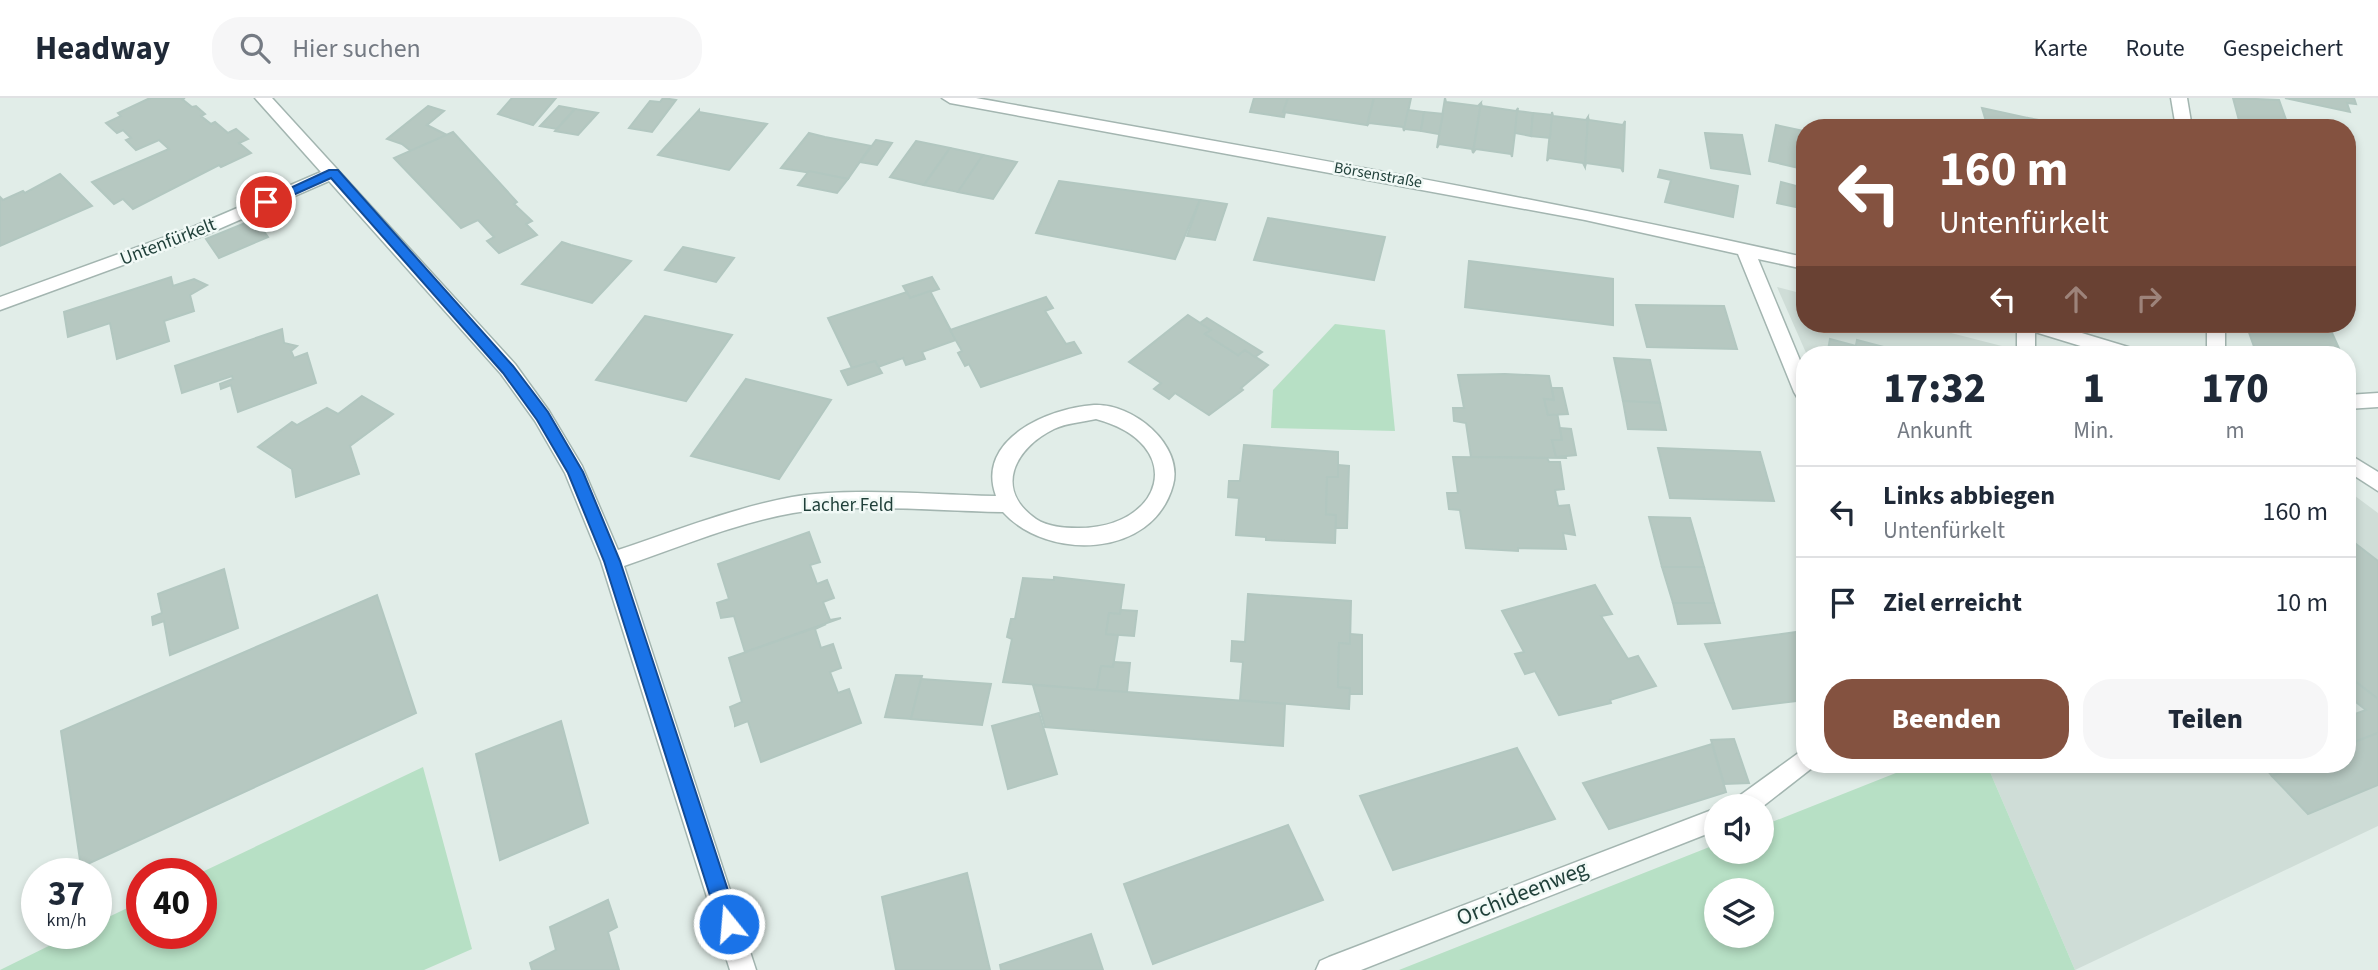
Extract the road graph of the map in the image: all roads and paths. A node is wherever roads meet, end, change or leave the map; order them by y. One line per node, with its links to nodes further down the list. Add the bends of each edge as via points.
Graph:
1 (263, 98): 5 (street)
2 (950, 98): 6 (street, Börsenstraße, via 1439,186)
3 (2179, 98): 4 (street)
4 (2182, 119)
5 (333, 173): 8 (street, Untenfürkelt, via 200,231); 17 (street, via 508,369 542,416 575,472)
6 (1744, 247): 7 (street, Börsenstraße); 11 (street)
7 (1796, 261)
8 (0, 304)
9 (2059, 333): 10 (street)
10 (2101, 346)
11 (1796, 373)
12 (2378, 400): 13 (street)
13 (2356, 401)
14 (2356, 467): 15 (street)
15 (2378, 482)
16 (1009, 504): 16 (street, via 1033,527 1056,536 1107,536 1149,512 1161,495 1164,459 1145,431 1129,421 1096,412 1068,414 1028,430 1014,444 1001,478); 17 (street, Lacher Feld, via 794,505)
17 (612, 561): 21 (street)
18 (1796, 766): 19 (street)
19 (1761, 794)
20 (1704, 824): 22 (street, Orchideenweg)
21 (743, 970)
22 (1329, 970)

